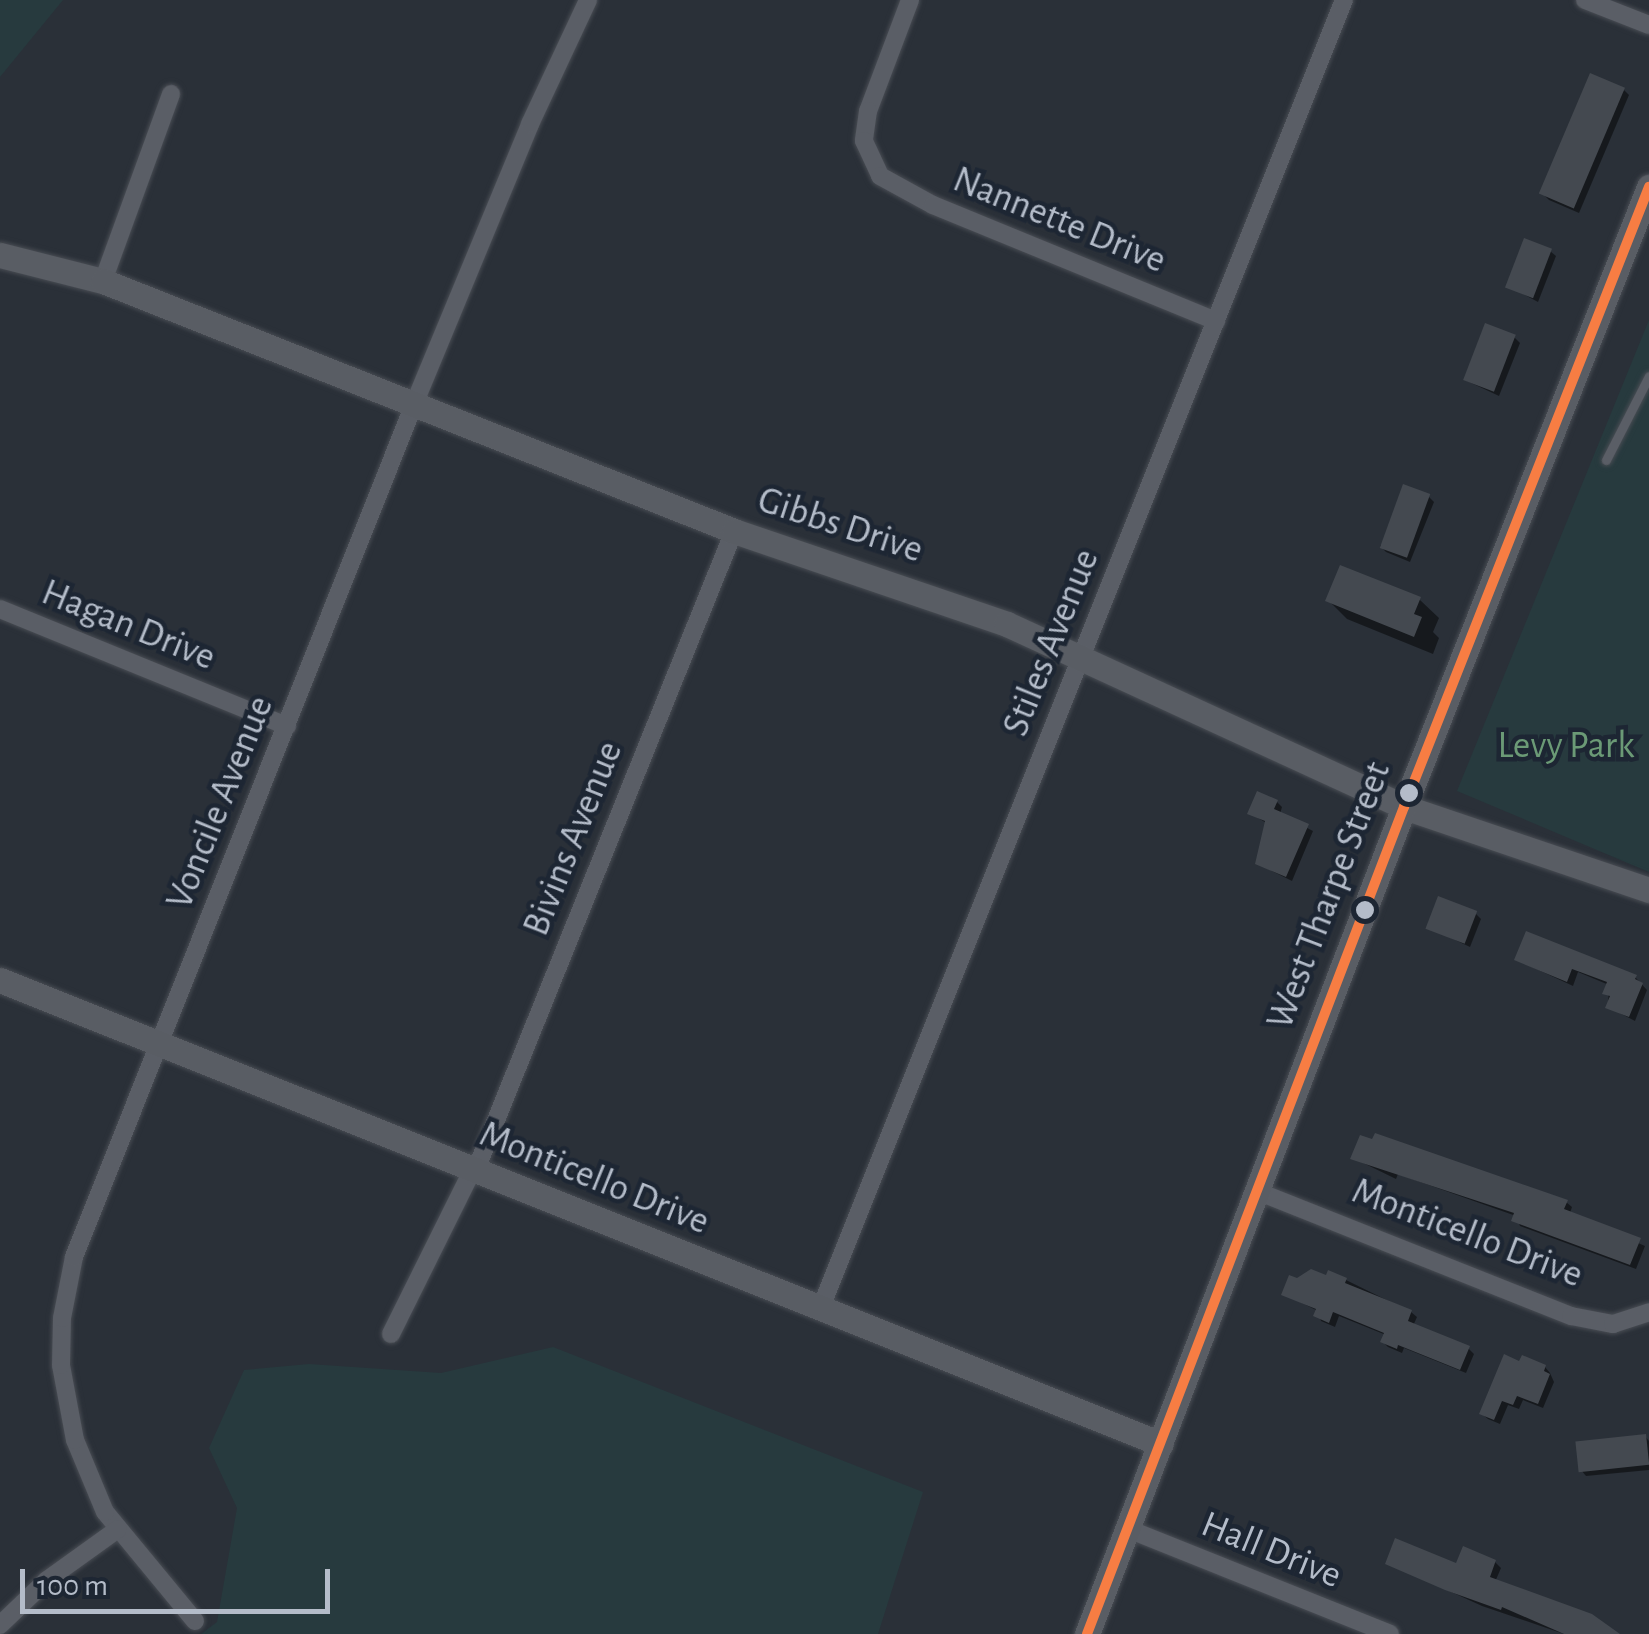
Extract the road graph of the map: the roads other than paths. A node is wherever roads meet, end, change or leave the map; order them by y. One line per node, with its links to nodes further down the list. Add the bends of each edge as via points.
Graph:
1 (588, 0): 12 (street, Voncile Avenue)
2 (910, 0): 10 (street, Nannette Drive, via 868,111 864,141 880,176 932,205)
3 (1344, 0): 10 (street, Stiles Avenue)
4 (1585, 0): 5 (street)
5 (1649, 26)
6 (171, 94): 9 (street)
7 (1646, 204): 18 (street, West Tharpe Street)
8 (0, 255): 9 (street, Gibbs Drive)
9 (103, 281): 12 (street, Gibbs Drive)
10 (1216, 321): 16 (street, Stiles Avenue)
11 (1649, 376): 13 (lane)
12 (415, 402): 14 (street, Gibbs Drive); 17 (street, Voncile Avenue)
13 (1606, 460)
14 (734, 531): 16 (street, Gibbs Drive, via 941,599); 22 (street, Bivins Avenue)
15 (0, 609): 17 (street, Hagan Drive)
16 (1080, 660): 18 (street, Gibbs Drive); 24 (street, Stiles Avenue)
17 (286, 726): 21 (street, Voncile Avenue)
18 (1404, 807): 19 (street, Gibbs Drive); 23 (street, West Tharpe Street)
19 (1649, 890)
20 (0, 980): 21 (street, Monticello Drive)
21 (160, 1045): 22 (street, Monticello Drive); 28 (street, Voncile Avenue, via 74,1257 62,1318 61,1365 74,1440)
22 (473, 1171): 24 (street, Monticello Drive); 26 (street, Bivins Avenue)
23 (1259, 1192): 25 (street, Monticello Drive, via 1571,1316 1613,1324); 27 (street, West Tharpe Street)
24 (820, 1310): 27 (street, Monticello Drive)
25 (1649, 1312)
26 (391, 1334)
27 (1161, 1444): 29 (street, West Tharpe Street)
28 (118, 1529): 30 (street, Voncile Avenue); 31 (street, via 47,1580)
29 (1128, 1529): 32 (street, West Tharpe Street); 33 (street, Hall Drive)
30 (195, 1620)
31 (0, 1625)
32 (1087, 1634)
33 (1390, 1634)

